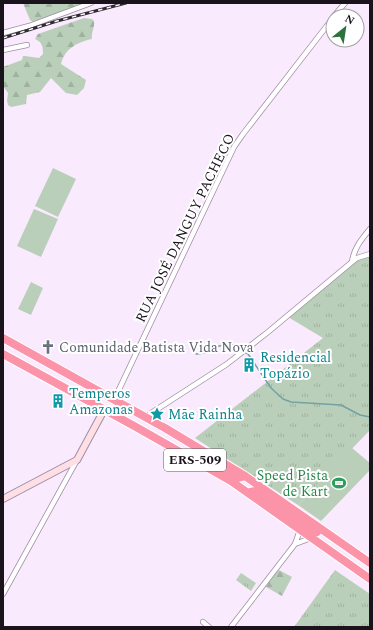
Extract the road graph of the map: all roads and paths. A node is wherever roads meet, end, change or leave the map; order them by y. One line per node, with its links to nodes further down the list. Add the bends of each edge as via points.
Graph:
1 (91, 3): 3 (street)
2 (325, 28): 11 (street, RUA JOSÉ DANGUY PACHECO, via 234,147)
3 (3, 33)
4 (27, 45): 5 (street)
5 (3, 50)
6 (370, 229): 8 (street, via 358,243)
7 (370, 254): 8 (street)
8 (352, 262): 13 (street, via 227,364)
9 (3, 338): 11 (highway, ERS-509)
10 (3, 354): 12 (highway, ERS-509)
11 (114, 400): 13 (highway, ERS-509)
12 (104, 410): 14 (highway, ERS-509); 15 (street)
13 (145, 417): 16 (highway, ERS-509)
14 (136, 427): 16 (highway, via 172,441 237,478); 17 (highway, ERS-509)
15 (77, 460): 18 (street); 25 (street)
16 (245, 476): 21 (highway, ERS-509)
17 (249, 493): 19 (highway, ERS-509); 21 (highway, via 254,490 307,526)
18 (3, 499)
19 (300, 530): 20 (highway, ERS-509); 22 (street)
20 (311, 538): 22 (street); 24 (highway, ERS-509)
21 (339, 542): 23 (highway, ERS-509)
22 (295, 544): 28 (street)
23 (370, 563)
24 (370, 579)
25 (3, 594)
26 (203, 622): 27 (street)
27 (209, 627)
28 (231, 627)

